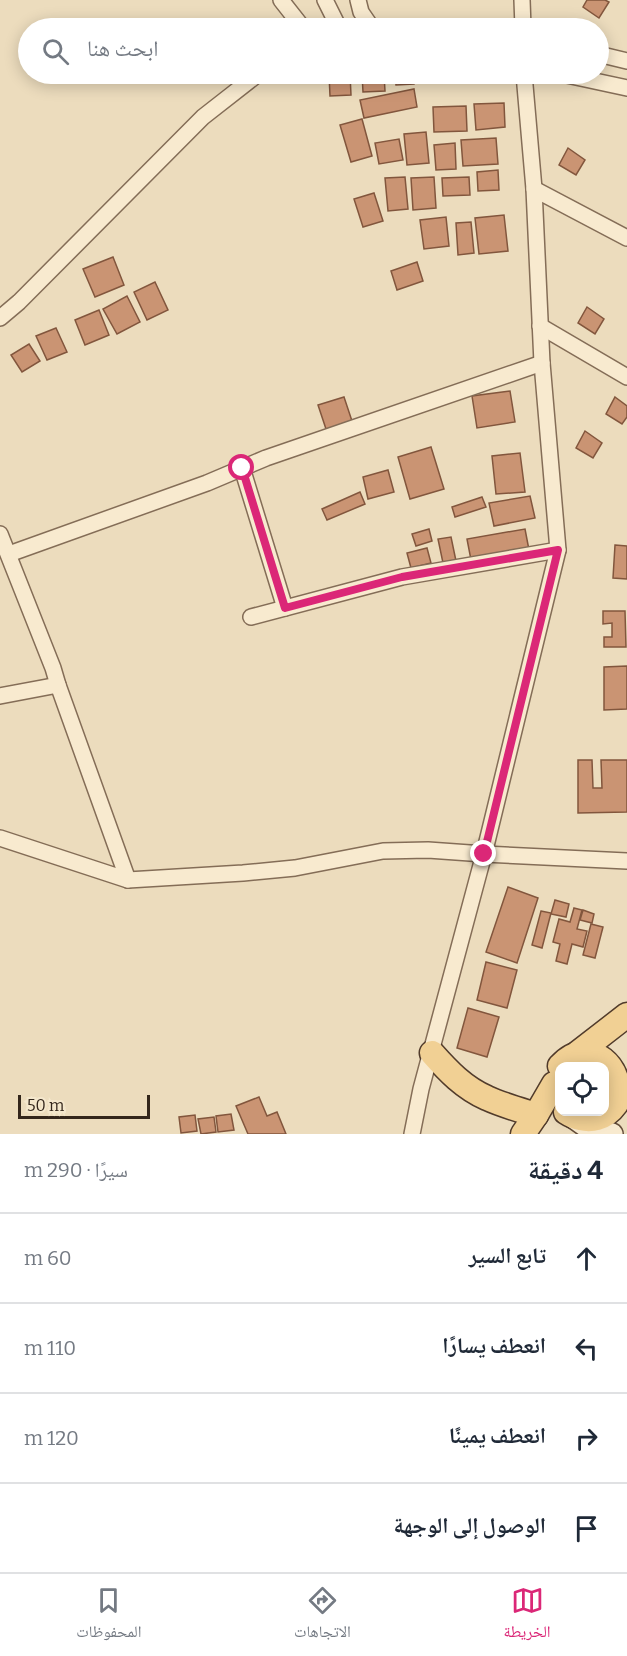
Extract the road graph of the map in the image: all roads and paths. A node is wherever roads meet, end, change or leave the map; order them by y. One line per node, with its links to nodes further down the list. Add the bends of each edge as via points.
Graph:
1 (281, 0): 5 (street)
2 (325, 0): 6 (street)
3 (522, 0): 8 (street)
4 (360, 6): 7 (street)
5 (295, 18)
6 (335, 18)
7 (349, 18)
8 (523, 18)
9 (609, 57): 10 (street)
10 (627, 61)
11 (245, 84): 17 (street, via 203,117)
12 (525, 84): 15 (street)
13 (608, 84): 14 (street)
14 (627, 88)
15 (534, 189): 16 (street); 18 (street)
16 (627, 238)
17 (0, 318)
18 (540, 326): 19 (street); 20 (street)
19 (542, 363): 21 (street); 23 (street)
20 (627, 377)
21 (242, 468): 24 (street); 25 (street)
22 (0, 534): 24 (street)
23 (558, 550): 25 (street, via 402,577); 30 (street)
24 (9, 554): 27 (street)
25 (285, 608): 26 (street)
26 (251, 617)
27 (58, 685): 28 (street); 32 (street)
28 (0, 696)
29 (0, 838): 32 (street)
30 (484, 854): 31 (street); 32 (street, via 383,851 295,868); 34 (street)
31 (627, 861)
32 (128, 880)
33 (627, 1015): 36 (main road)
34 (432, 1053): 41 (main road, via 466,1086); 42 (street)
35 (585, 1062): 37 (main road, via 589,1053 608,1059)
36 (595, 1062)
37 (624, 1089): 39 (main road)
38 (555, 1108): 41 (main road)
39 (609, 1111)
40 (591, 1116): 43 (main road)
41 (530, 1125)
42 (412, 1134)
43 (612, 1134)

